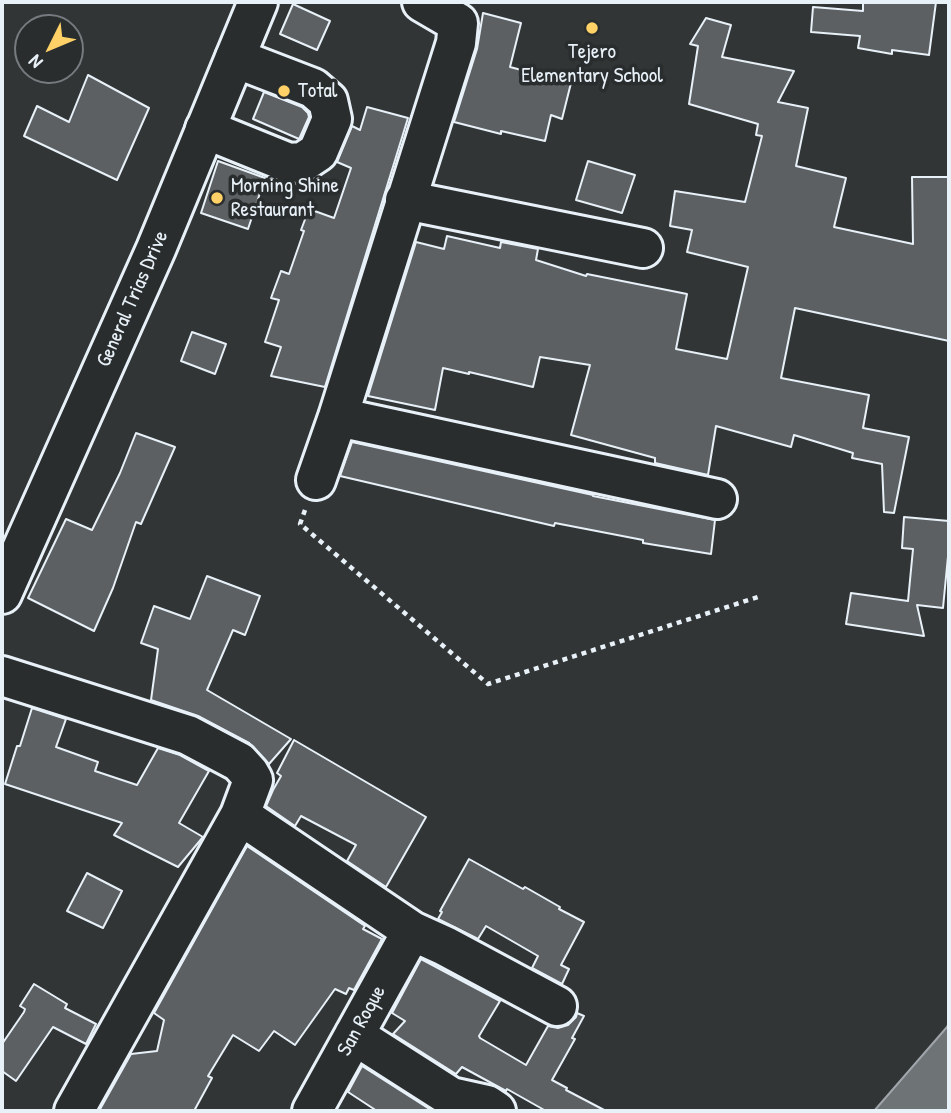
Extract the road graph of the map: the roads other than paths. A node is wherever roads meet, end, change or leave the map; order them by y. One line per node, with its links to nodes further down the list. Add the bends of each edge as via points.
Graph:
1 (258, 2): 3 (street, General Trias Drive)
2 (422, 2): 5 (street, via 458,23 456,43)
3 (235, 58): 4 (street, General Trias Drive); 4 (street, via 313,88 328,101 332,119 318,152 303,162 289,163)
4 (205, 128): 10 (street, General Trias Drive)
5 (405, 200): 6 (street); 7 (street)
6 (643, 248)
7 (338, 417): 8 (street); 9 (street)
8 (316, 480)
9 (717, 499)
10 (2, 594)
11 (2, 676): 12 (street, via 188,735 239,762 253,780)
12 (240, 816): 13 (street); 16 (street)
13 (412, 931): 14 (street); 15 (street, San Roque)
14 (557, 1006)
15 (354, 1035): 17 (street, San Roque); 18 (street, via 451,1097)
16 (74, 1111)
17 (312, 1111)
18 (496, 1111)

